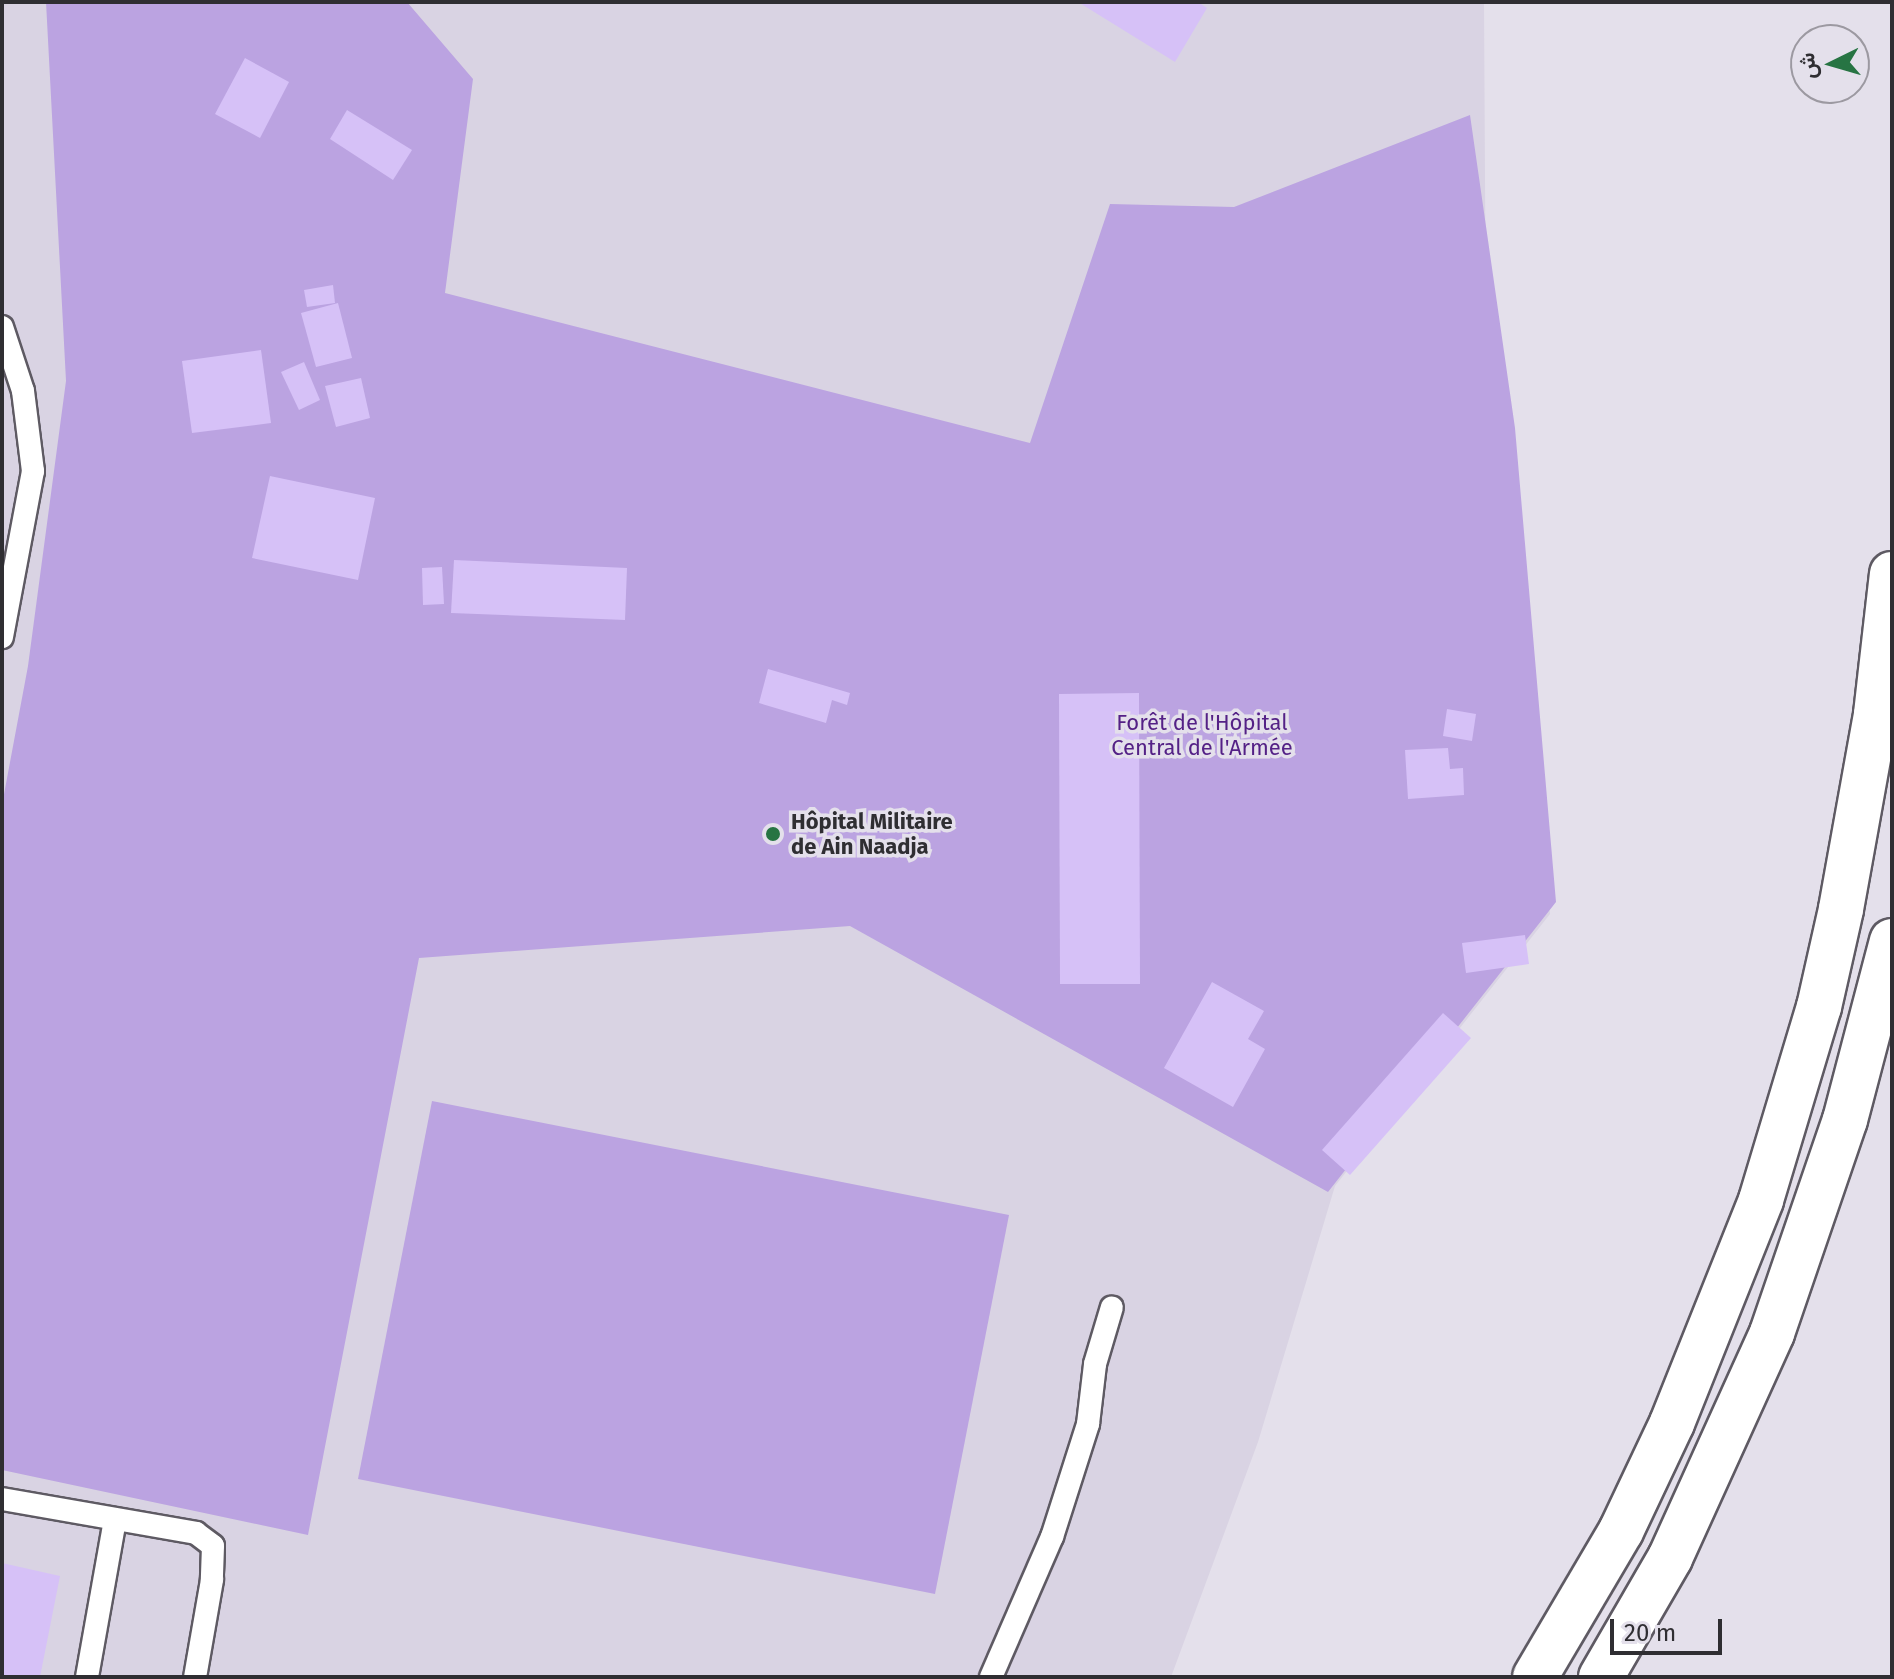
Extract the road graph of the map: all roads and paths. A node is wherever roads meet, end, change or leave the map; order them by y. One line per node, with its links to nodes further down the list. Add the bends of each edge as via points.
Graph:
1 (2, 327): 3 (lane, via 23,391 33,471)
2 (1892, 574): 11 (highway, via 1876,714 1841,909 1819,1007 1761,1200 1672,1423 1621,1531)
3 (2, 637)
4 (1892, 941): 12 (highway, via 1845,1120 1772,1333 1670,1558)
5 (1112, 1307): 10 (lane, via 1095,1364 1088,1424 1052,1537)
6 (2, 1499): 7 (lane)
7 (115, 1520): 8 (lane); 9 (lane, via 196,1533 213,1546)
8 (87, 1677)
9 (195, 1677)
10 (991, 1677)
11 (1535, 1677)
12 (1601, 1677)

